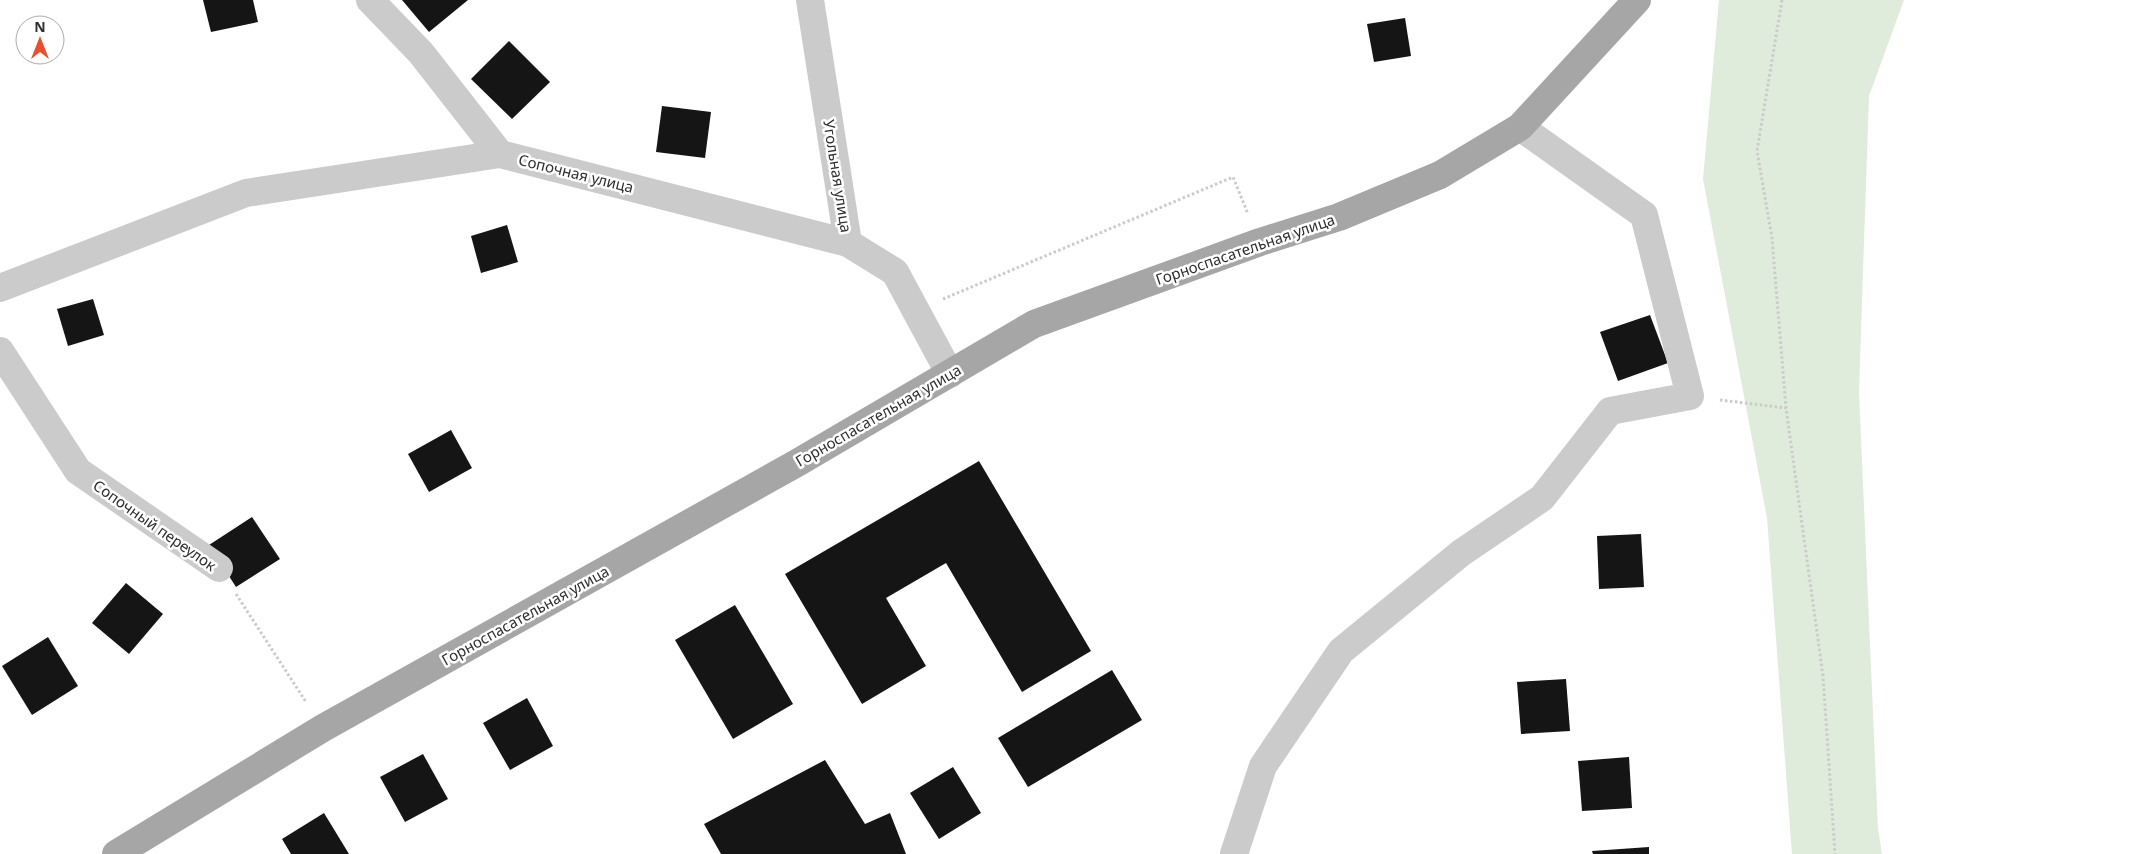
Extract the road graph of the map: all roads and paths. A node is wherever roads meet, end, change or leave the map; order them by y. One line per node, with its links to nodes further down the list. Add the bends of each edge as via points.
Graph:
1 (370, 0): 6 (street, Сопочная улица, via 421,53)
2 (810, 0): 8 (street, Угольная улица)
3 (1637, 0): 5 (main road, Горноспасательная улица)
4 (1782, 0): 14 (path, via 1757,151 1772,238)
5 (1520, 127): 7 (main road, Горноспасательная улица, via 1440,175 1339,217); 13 (street, via 1644,215)
6 (500, 154): 8 (street, Сопочная улица); 9 (street, via 246,193)
7 (1260, 242): 10 (path, via 1233,177); 12 (main road, Горноспасательная улица, via 1034,324)
8 (848, 243): 10 (street, Угольная улица, via 895,272)
9 (0, 288)
10 (916, 311): 12 (street, Угольная улица)
11 (0, 351): 15 (street, Сопочный переулок, via 78,471)
12 (950, 374): 16 (main road, Горноспасательная улица)
13 (1690, 396): 14 (path); 18 (street, via 1610,411 1542,498 1460,553 1342,651 1263,766)
14 (1786, 408): 19 (path, via 1823,676)
15 (219, 568): 16 (path, Сопочный переулок)
16 (323, 728): 17 (main road, Горноспасательная улица)
17 (116, 854)
18 (1234, 854)
19 (1835, 854)

